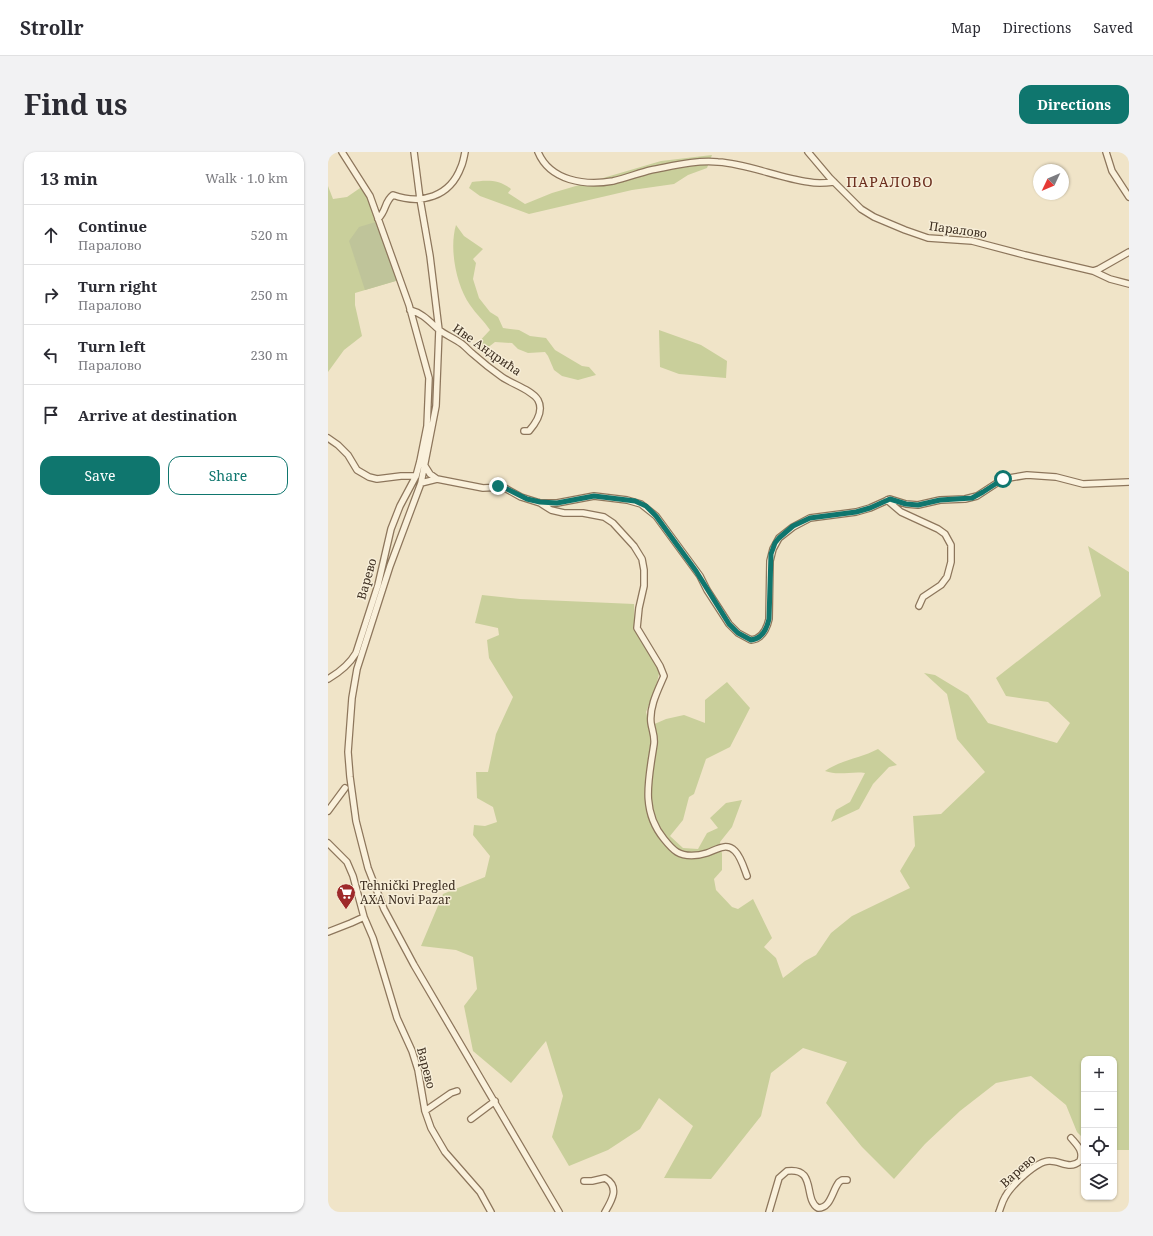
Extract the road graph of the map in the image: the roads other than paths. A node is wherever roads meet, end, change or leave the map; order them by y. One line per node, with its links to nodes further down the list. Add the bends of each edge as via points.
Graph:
1 (342, 152): 10 (street, via 370,196)
2 (414, 152): 9 (street)
3 (465, 152): 9 (street, via 453,182 442,193)
4 (538, 152): 7 (street, via 550,171 560,177 576,181 613,181 695,162 718,162 747,166 809,182)
5 (808, 152): 7 (street, Паралово)
6 (1106, 152): 8 (street, via 1115,178)
7 (834, 182): 12 (street, Паралово, via 868,214 928,238 972,241)
8 (1129, 197)
9 (420, 199): 10 (street, via 404,199 393,195 388,199); 15 (street)
10 (378, 219): 14 (street)
11 (1129, 252): 12 (street)
12 (1093, 271): 13 (street, Паралово)
13 (1129, 284)
14 (410, 310): 15 (street, Иве Андрића, via 426,318); 19 (street, via 430,385 427,426)
15 (439, 330): 16 (street, Иве Андрића, via 462,344 502,378 537,398 540,410 537,422 530,431); 18 (street, via 436,406)
16 (524, 432)
17 (328, 438): 19 (street, via 348,455 357,470 369,477 377,479)
18 (424, 466): 20 (street); 22 (street)
19 (416, 476): 26 (street, Варево, via 391,528 378,585)
20 (437, 479): 22 (street); 24 (street, via 482,488 503,487 522,497)
21 (1129, 482): 23 (street, via 1082,484 1056,477 1027,475 1003,479 977,496 966,499 940,500 918,505 894,499)
22 (421, 483): 27 (street, via 390,566)
23 (887, 500): 24 (street, via 856,512 810,518 793,526 779,538 771,554 768,623 761,635 751,640 729,624 696,571 646,506 635,501 594,496 557,503); 25 (street, via 901,512 944,534 951,545 951,562 947,577 941,585 923,597)
24 (540, 502): 32 (street, via 550,510 604,517 634,546 642,559 644,586 638,628 664,676 651,713 654,743 649,770 648,802 651,819 667,844 677,852 687,855 706,854 725,846 734,851 740,859)
25 (919, 606)
26 (356, 653): 27 (street); 28 (street, Варево, via 341,672)
27 (362, 656): 36 (street, via 352,698 348,752 356,821 368,868 384,909 414,965)
28 (328, 679)
29 (345, 788): 30 (street)
30 (328, 811)
31 (328, 843): 33 (street, Варево, via 347,862)
32 (747, 876)
33 (364, 916): 34 (street); 37 (street, Варево, via 373,938 396,1018 418,1070)
34 (328, 932)
35 (458, 1091): 37 (street)
36 (495, 1101): 38 (street); 43 (street)
37 (425, 1111): 42 (street, Варево, via 431,1128 445,1152 477,1188)
38 (471, 1119)
39 (1071, 1138): 46 (street, Варево, via 1081,1152 1080,1161 1071,1165 1042,1162 1006,1195)
40 (847, 1180): 45 (street, via 839,1182 826,1205 818,1208 813,1204 805,1177 799,1172 787,1171 779,1178)
41 (584, 1181): 44 (street, via 606,1178 613,1184 614,1190)
42 (491, 1212)
43 (559, 1212)
44 (605, 1212)
45 (769, 1212)
46 (999, 1212)

